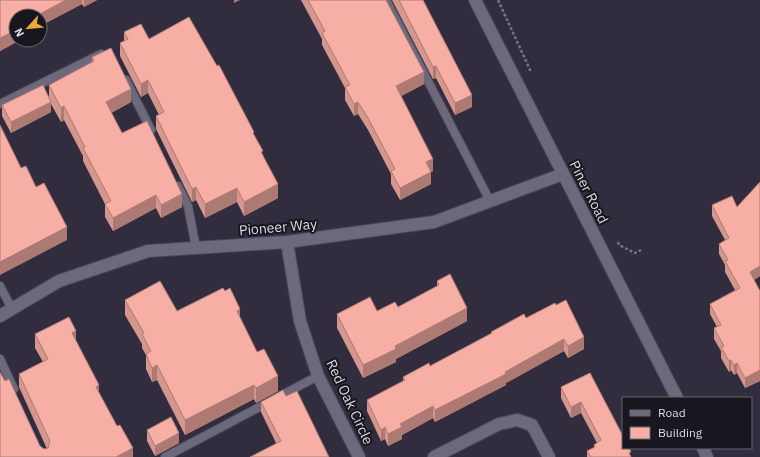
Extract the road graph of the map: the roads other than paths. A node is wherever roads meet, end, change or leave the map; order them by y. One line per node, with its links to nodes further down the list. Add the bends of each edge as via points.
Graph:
1 (386, 0): 9 (lane)
2 (475, 0): 7 (street, Piner Road)
3 (111, 49): 5 (lane)
4 (122, 70): 6 (lane)
5 (0, 104)
6 (153, 134)
7 (563, 174): 9 (street, Pioneer Way); 18 (street, Piner Road)
8 (174, 177): 11 (lane, via 188,206)
9 (490, 201): 10 (street, Pioneer Way, via 434,222)
10 (287, 242): 11 (street, Pioneer Way); 16 (street, Red Oak Circle, via 300,321)
11 (196, 248): 13 (street, Pioneer Way, via 148,251 59,281)
12 (0, 286): 13 (lane)
13 (12, 309): 14 (street, Pioneer Way)
14 (0, 316)
15 (0, 359): 17 (lane)
16 (318, 376): 19 (lane); 20 (street, Red Oak Circle)
17 (16, 394)
18 (676, 397)
19 (165, 457)
20 (359, 457)
21 (434, 457): 22 (street, via 499,424 517,420 532,424)
22 (549, 457)

